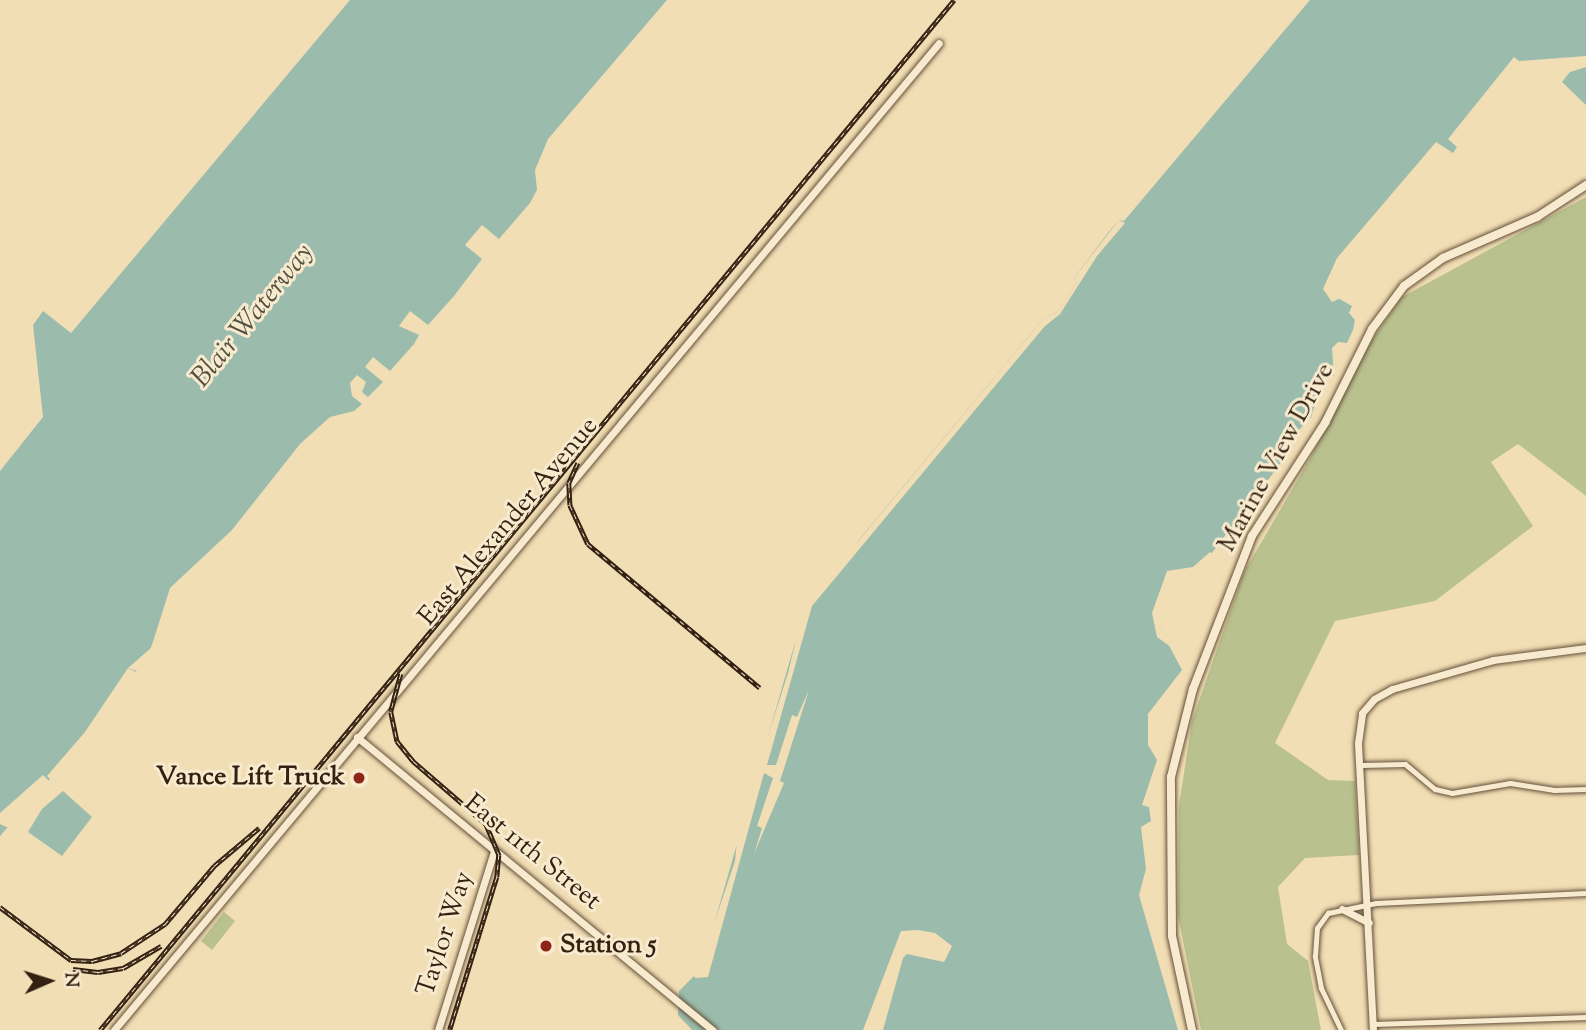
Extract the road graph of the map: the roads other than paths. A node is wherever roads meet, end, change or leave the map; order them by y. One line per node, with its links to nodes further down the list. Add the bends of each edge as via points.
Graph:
1 (939, 43): 4 (street, East Alexander Avenue)
2 (1586, 186): 17 (main road, Marine View Drive, via 1537,217 1443,258 1404,286 1372,329 1320,432 1252,536 1197,678 1171,777 1172,936)
3 (1586, 648): 5 (street, via 1493,660 1381,694 1360,718)
4 (357, 737): 7 (street, East 11th Street); 14 (street, East Alexander Avenue)
5 (1361, 765): 6 (street, via 1405,764 1435,789 1452,793 1510,783 1554,790); 9 (street)
6 (1586, 789)
7 (494, 852): 15 (street, Taylor Way); 16 (street, East 11th Street)
8 (1586, 893): 9 (street)
9 (1368, 905): 10 (street); 11 (street)
10 (1342, 909): 11 (street); 18 (street, via 1322,919 1315,943 1321,988)
11 (1369, 923): 13 (street)
12 (1586, 1017): 13 (street)
13 (1373, 1027)
14 (114, 1030)
15 (438, 1030)
16 (713, 1030)
17 (1192, 1030)
18 (1341, 1030)

